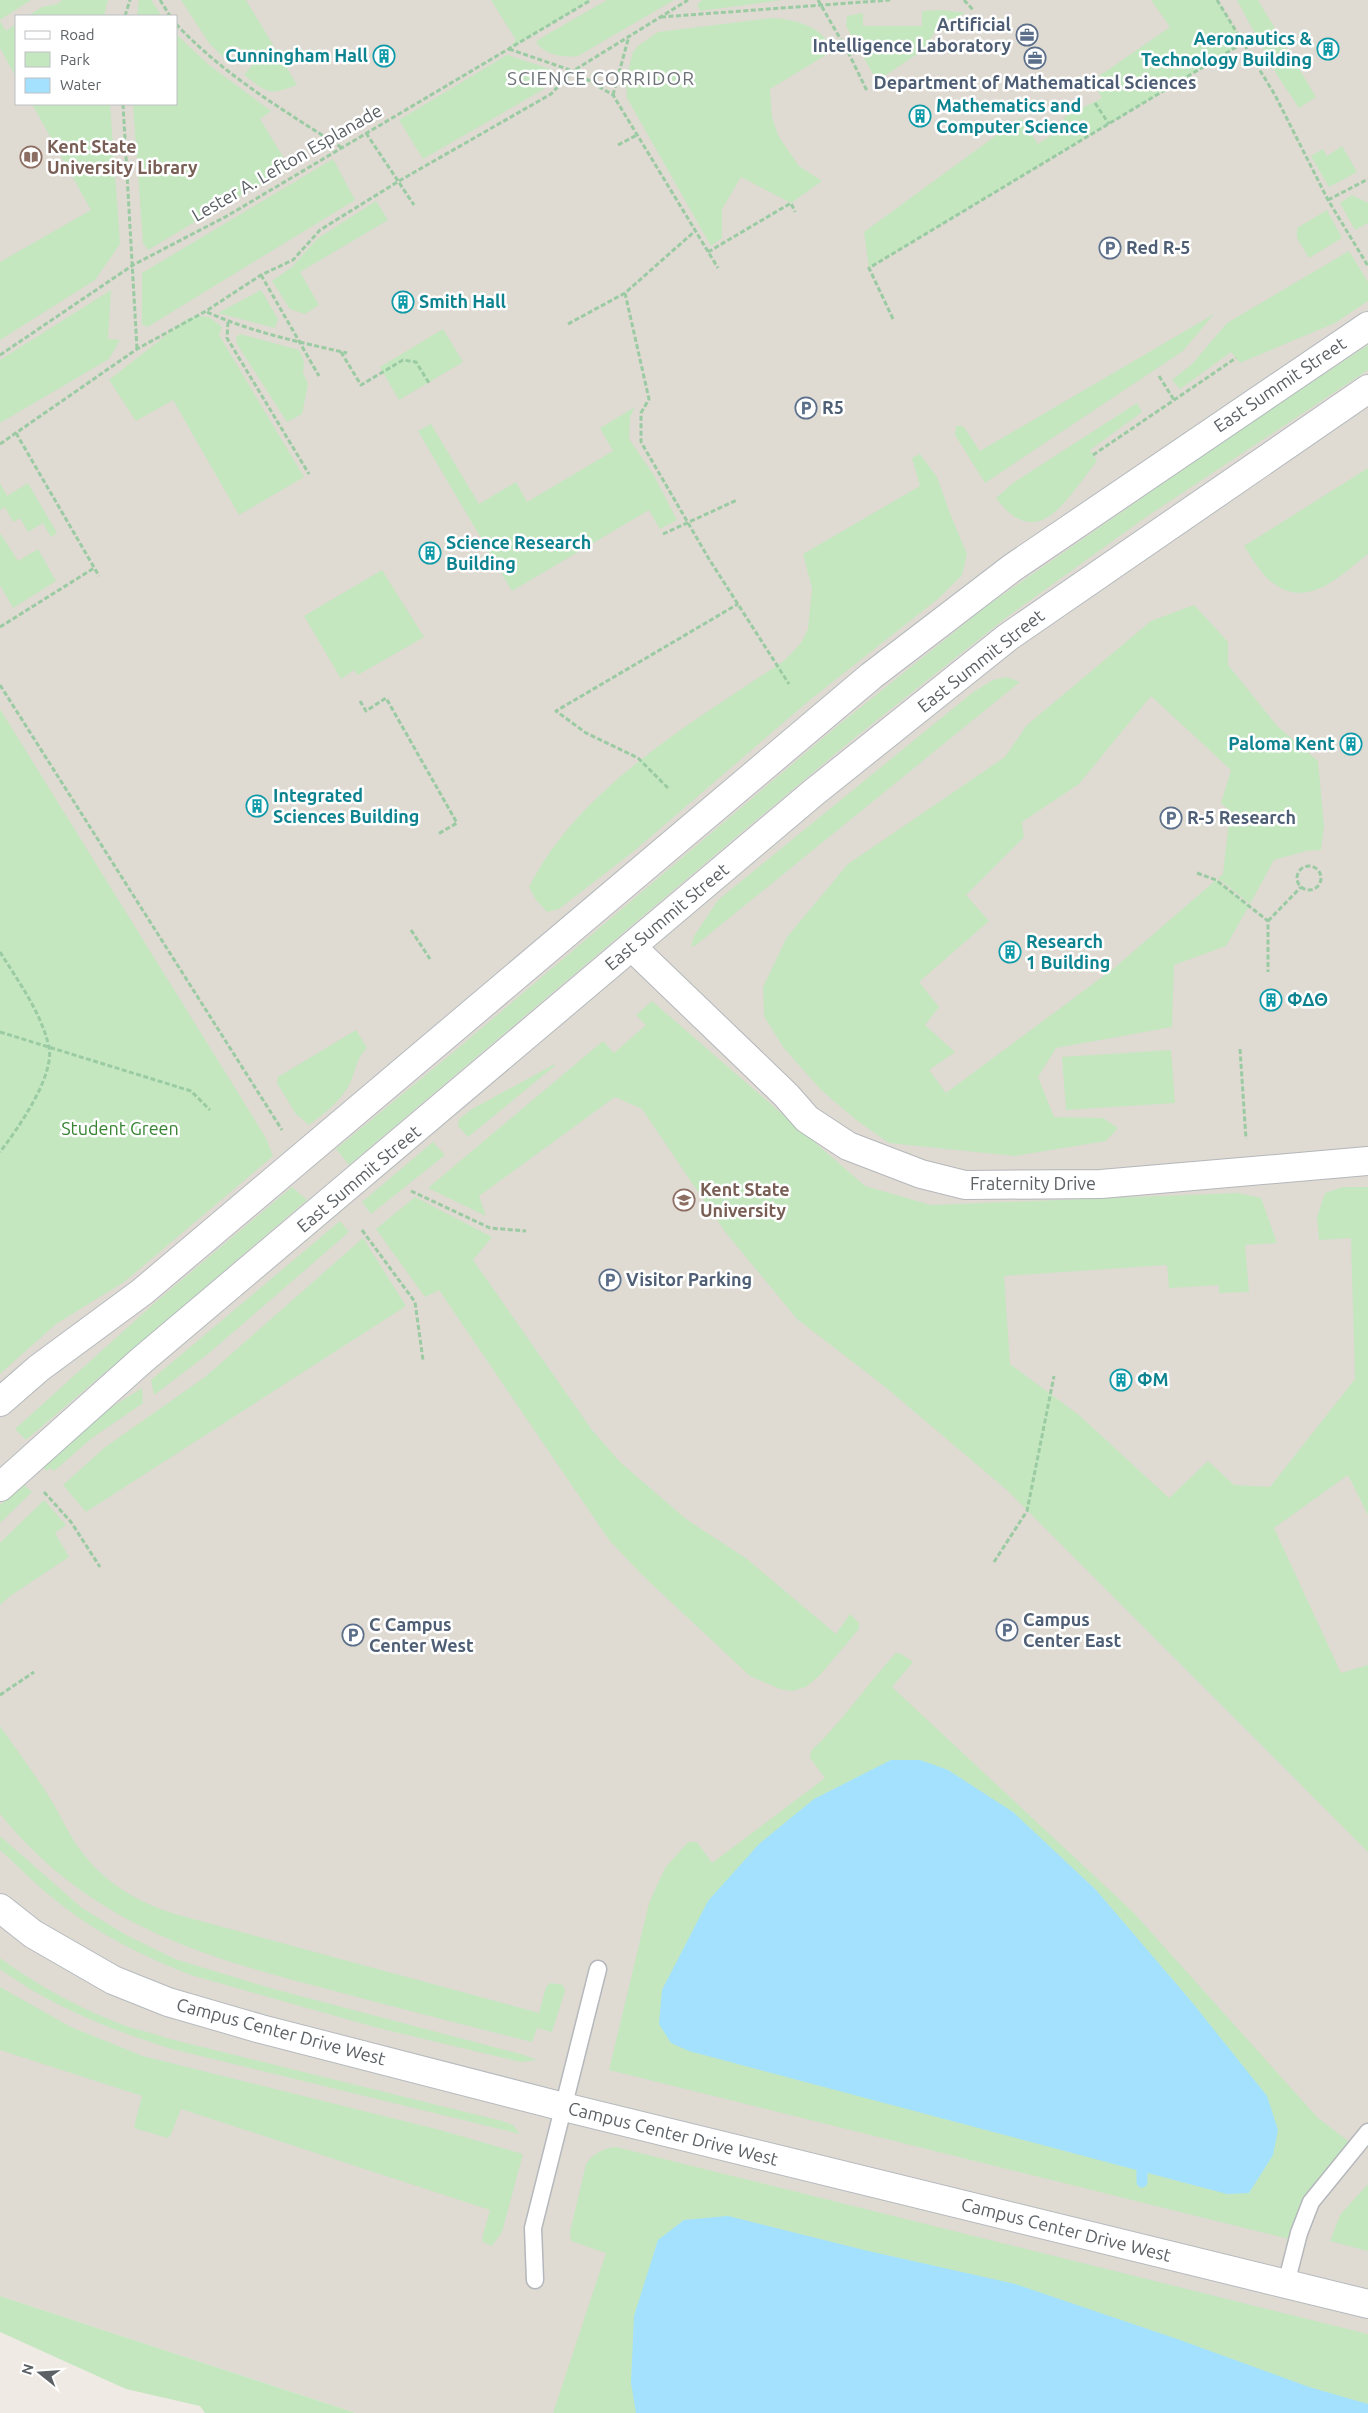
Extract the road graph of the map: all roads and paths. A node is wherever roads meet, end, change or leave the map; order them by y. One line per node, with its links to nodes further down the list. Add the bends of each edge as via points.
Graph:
1 (130, 0): 11 (path)
2 (160, 0): 12 (path)
3 (591, 0): 17 (path, Lester A. Lefton Esplanade)
4 (688, 0): 13 (path)
5 (818, 0): 9 (path)
6 (890, 0): 9 (path)
7 (964, 0): 10 (path)
8 (1216, 0): 16 (path)
9 (822, 6): 13 (path); 19 (path)
10 (974, 11)
11 (125, 15)
12 (169, 15)
13 (660, 17): 15 (path)
14 (178, 26): 27 (path, via 202,51 255,92)
15 (630, 36): 18 (path); 20 (path)
16 (1243, 43): 23 (path); 30 (path, via 1275,95)
17 (509, 49): 18 (path); 24 (path, Lester A. Lefton Esplanade)
18 (573, 71): 20 (path); 29 (path, via 551,94)
19 (867, 92)
20 (613, 95): 25 (path)
21 (1095, 103): 23 (path)
22 (123, 105): 35 (path)
23 (1109, 124): 41 (path, via 869,268)
24 (366, 134): 27 (path, Lester A. Lefton Esplanade); 29 (path)
25 (637, 135): 26 (path); 33 (path)
26 (618, 145)
27 (342, 148): 35 (path, Lester A. Lefton Esplanade, via 227,216)
28 (1368, 179): 30 (path)
29 (399, 180): 31 (path); 38 (path, via 320,230 293,260)
30 (1328, 200): 36 (path)
31 (414, 204)
32 (794, 212): 34 (path, via 791,204)
33 (695, 231): 34 (path); 39 (path)
34 (708, 252): 37 (path)
35 (133, 265): 46 (path); 49 (path, Lester A. Lefton Esplanade)
36 (1368, 266)
37 (718, 268)
38 (261, 276): 40 (path); 45 (path)
39 (625, 293): 43 (path); 61 (path, via 649,399 641,412 641,442)
40 (206, 311): 42 (path); 46 (path)
41 (893, 319)
42 (228, 322): 45 (path); 59 (path, via 227,338)
43 (568, 324)
44 (1368, 326): 93 (main road, East Summit Street, via 1012,568 886,664 149,1285 39,1368)
45 (300, 343): 47 (path); 51 (path)
46 (137, 349): 56 (path)
47 (341, 352): 48 (path); 53 (path, via 361,385 403,360 416,362)
48 (347, 353)
49 (0, 355)
50 (1236, 358): 55 (path)
51 (319, 376)
52 (1159, 376): 55 (path)
53 (429, 383)
54 (1368, 389): 76 (main road, East Summit Street, via 1008,637 813,792)
55 (1174, 400): 58 (path)
56 (16, 433): 57 (path); 63 (path)
57 (0, 444)
58 (1094, 455)
59 (309, 474)
60 (737, 500): 61 (path)
61 (687, 522): 62 (path); 65 (path)
62 (663, 534)
63 (94, 568): 64 (path); 66 (path)
64 (99, 576)
65 (738, 604): 67 (path); 70 (path, via 556,711 586,733 638,758)
66 (0, 627)
67 (789, 684)
68 (0, 685): 84 (path)
69 (360, 701): 71 (path, via 366,712 386,698 457,823)
70 (668, 788)
71 (438, 834)
72 (1196, 873): 74 (path, via 1216,880)
73 (1301, 887): 73 (path, via 1297,876 1301,869 1308,866 1316,868 1321,878 1318,886 1308,890); 74 (path)
74 (1268, 921): 79 (path)
75 (411, 930): 78 (path)
76 (632, 947): 87 (main road, Fraternity Drive, via 807,1119 848,1146 895,1165 965,1185 1101,1184); 94 (main road, East Summit Street, via 142,1360)
77 (0, 952): 81 (path, via 32,1004)
78 (430, 959)
79 (1268, 972)
80 (0, 1032): 81 (path)
81 (49, 1048): 83 (path, via 191,1091); 85 (path, via 32,1106)
82 (1240, 1049): 87 (path)
83 (210, 1110)
84 (285, 1135)
85 (0, 1152)
86 (1368, 1161): 87 (main road, Fraternity Drive)
87 (1248, 1172)
88 (411, 1191): 90 (path, via 490,1228)
89 (362, 1230): 91 (path, via 415,1302)
90 (526, 1232)
91 (423, 1360)
92 (1054, 1376): 96 (path, via 1027,1511)
93 (0, 1402)
94 (0, 1487)
95 (43, 1491): 97 (path, via 70,1522)
96 (994, 1562)
97 (100, 1567)
98 (34, 1672): 99 (path)
99 (0, 1695)
100 (0, 1908): 102 (main road, Campus Center Drive West, via 33,1934 72,1958 113,1980 168,2002)
101 (598, 1969): 102 (lane)
102 (564, 2107): 104 (lane, via 533,2228); 105 (main road, Campus Center Drive West)
103 (1368, 2132): 105 (lane, via 1311,2202)
104 (535, 2280)
105 (1286, 2284): 106 (main road, Campus Center Drive West)
106 (1368, 2304)

